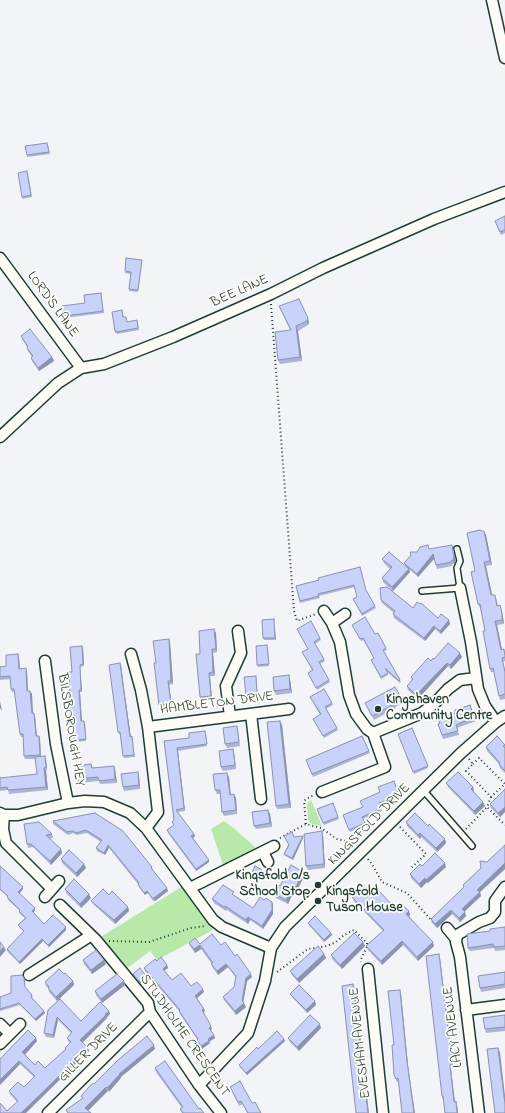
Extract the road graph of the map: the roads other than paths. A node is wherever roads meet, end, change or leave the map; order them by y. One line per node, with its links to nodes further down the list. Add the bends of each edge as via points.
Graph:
1 (492, 0): 2 (street)
2 (505, 58)
3 (505, 192): 5 (street, BEE LANE, via 434,219 172,337 104,364)
4 (0, 258): 5 (street, LORD'S LANE)
5 (81, 368): 6 (street, BEE LANE, via 58,383)
6 (0, 437)
7 (457, 549): 8 (lane, via 460,561 456,568)
8 (460, 588): 9 (lane); 16 (street)
9 (422, 591)
10 (324, 612): 12 (street)
11 (346, 614): 12 (street)
12 (332, 623): 23 (street, via 340,642 349,695 356,714)
13 (238, 631): 19 (street, via 241,653 226,686)
14 (131, 654): 22 (street)
15 (45, 661): 27 (street, BILSBOROUGH HEY, via 56,744)
16 (476, 678): 21 (street, via 485,706); 23 (street, via 460,680 422,713)
17 (288, 709): 18 (street, HAMBLETON DRIVE)
18 (251, 714): 19 (street, HAMBLETON DRIVE); 26 (street)
19 (230, 716): 22 (street, HAMBLETON DRIVE)
20 (505, 716): 21 (street, KINGSFOLD DRIVE)
21 (496, 722): 24 (street, KINGSFOLD DRIVE)
22 (148, 726): 29 (street, via 158,812)
23 (373, 734): 25 (street, via 385,767)
24 (424, 791): 31 (lane); 41 (street, KINGSFOLD DRIVE, via 285,927)
25 (322, 792)
26 (261, 799)
27 (68, 803): 28 (street, via 18,815); 29 (street, via 104,802 130,813)
28 (2, 814): 34 (street, via 6,843 49,893)
29 (146, 828): 36 (street)
30 (274, 846): 32 (street)
31 (472, 846)
32 (263, 852): 33 (street); 36 (street)
33 (268, 862)
34 (60, 881)
35 (505, 887): 40 (street, via 495,901 495,912 490,918 456,934)
36 (190, 888): 41 (street, via 213,920 222,927)
37 (60, 905): 39 (street, STUDHOLME CRESCENT)
38 (447, 928): 40 (street, LACY AVENUE)
39 (90, 936): 43 (street); 46 (street, STUDHOLME CRESCENT, via 148,1003)
40 (456, 939): 45 (street, LACY AVENUE)
41 (271, 948): 51 (street, KINGSFOLD DRIVE, via 248,1033)
42 (368, 969): 54 (street, EVESHAM AVENUE)
43 (29, 975)
44 (505, 1005): 45 (street)
45 (466, 1010): 55 (street, LACY AVENUE)
46 (150, 1012): 51 (street, STUDHOLME CRESCENT); 52 (street, GILLER DRIVE)
47 (0, 1024): 49 (street)
48 (20, 1024): 49 (street)
49 (10, 1034): 50 (street)
50 (0, 1044)
51 (199, 1085): 53 (street, STUDHOLME CRESCENT)
52 (48, 1113)
53 (220, 1113)
54 (383, 1113)
55 (479, 1113)

